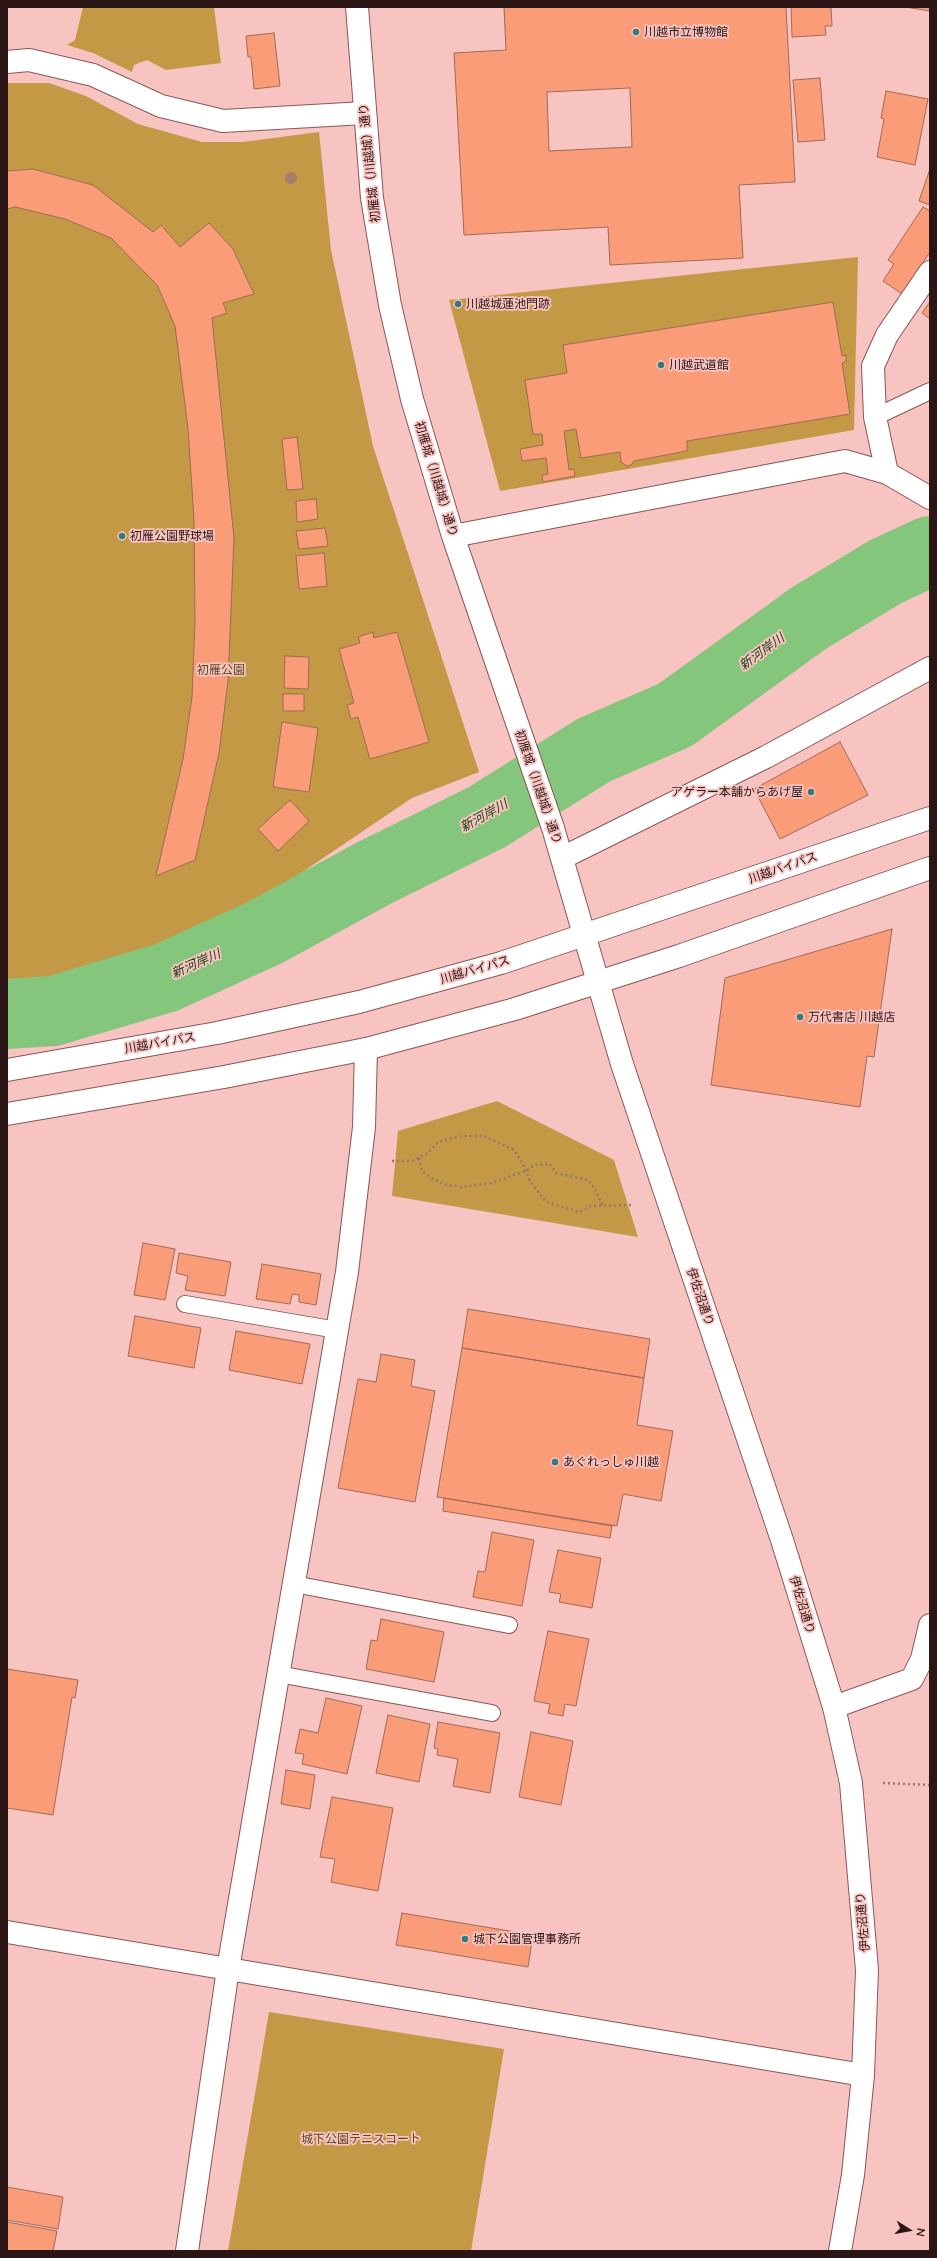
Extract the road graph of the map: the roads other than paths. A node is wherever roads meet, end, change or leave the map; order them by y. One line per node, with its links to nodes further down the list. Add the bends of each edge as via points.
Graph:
1 (357, 7): 3 (main road, 初雁城（川越城）通り)
2 (7, 62): 3 (main road, via 29,60 93,75 161,106 223,121)
3 (365, 113): 9 (main road, 初雁城（川越城）通り, via 372,198 390,305 412,399)
4 (930, 272): 6 (main road, via 887,335 873,366)
5 (930, 391): 6 (lane)
6 (875, 417): 7 (main road)
7 (887, 473): 8 (main road); 9 (main road, via 846,461)
8 (930, 498)
9 (453, 536): 12 (main road, 初雁城（川越城）通り)
10 (930, 668): 12 (main road, via 766,757)
11 (930, 818): 14 (main road, 川越バイパス)
12 (562, 858): 14 (main road, 初雁城（川越城）通り)
13 (930, 868): 15 (main road)
14 (584, 936): 15 (main road, 初雁城（川越城）通り); 17 (main road, 川越バイパス, via 501,963 359,1002 217,1033)
15 (597, 982): 16 (main road, via 515,1009); 25 (main road, 伊佐沼通り, via 622,1064 779,1532)
16 (366, 1049): 18 (main road, via 224,1077); 20 (main road, via 364,1127 347,1272)
17 (7, 1070)
18 (7, 1114)
19 (185, 1304): 20 (lane)
20 (337, 1330): 21 (main road)
21 (294, 1584): 22 (lane); 24 (main road)
22 (509, 1625)
23 (929, 1632): 25 (main road, via 922,1659 912,1679)
24 (278, 1674): 26 (lane); 28 (main road)
25 (834, 1707): 29 (main road, 伊佐沼通り, via 851,1783 867,1970)
26 (492, 1713)
27 (7, 1932): 28 (main road)
28 (228, 1968): 29 (main road); 30 (main road)
29 (863, 2075): 31 (main road, 伊佐沼通り, via 853,2175)
30 (187, 2251)
31 (840, 2251)

